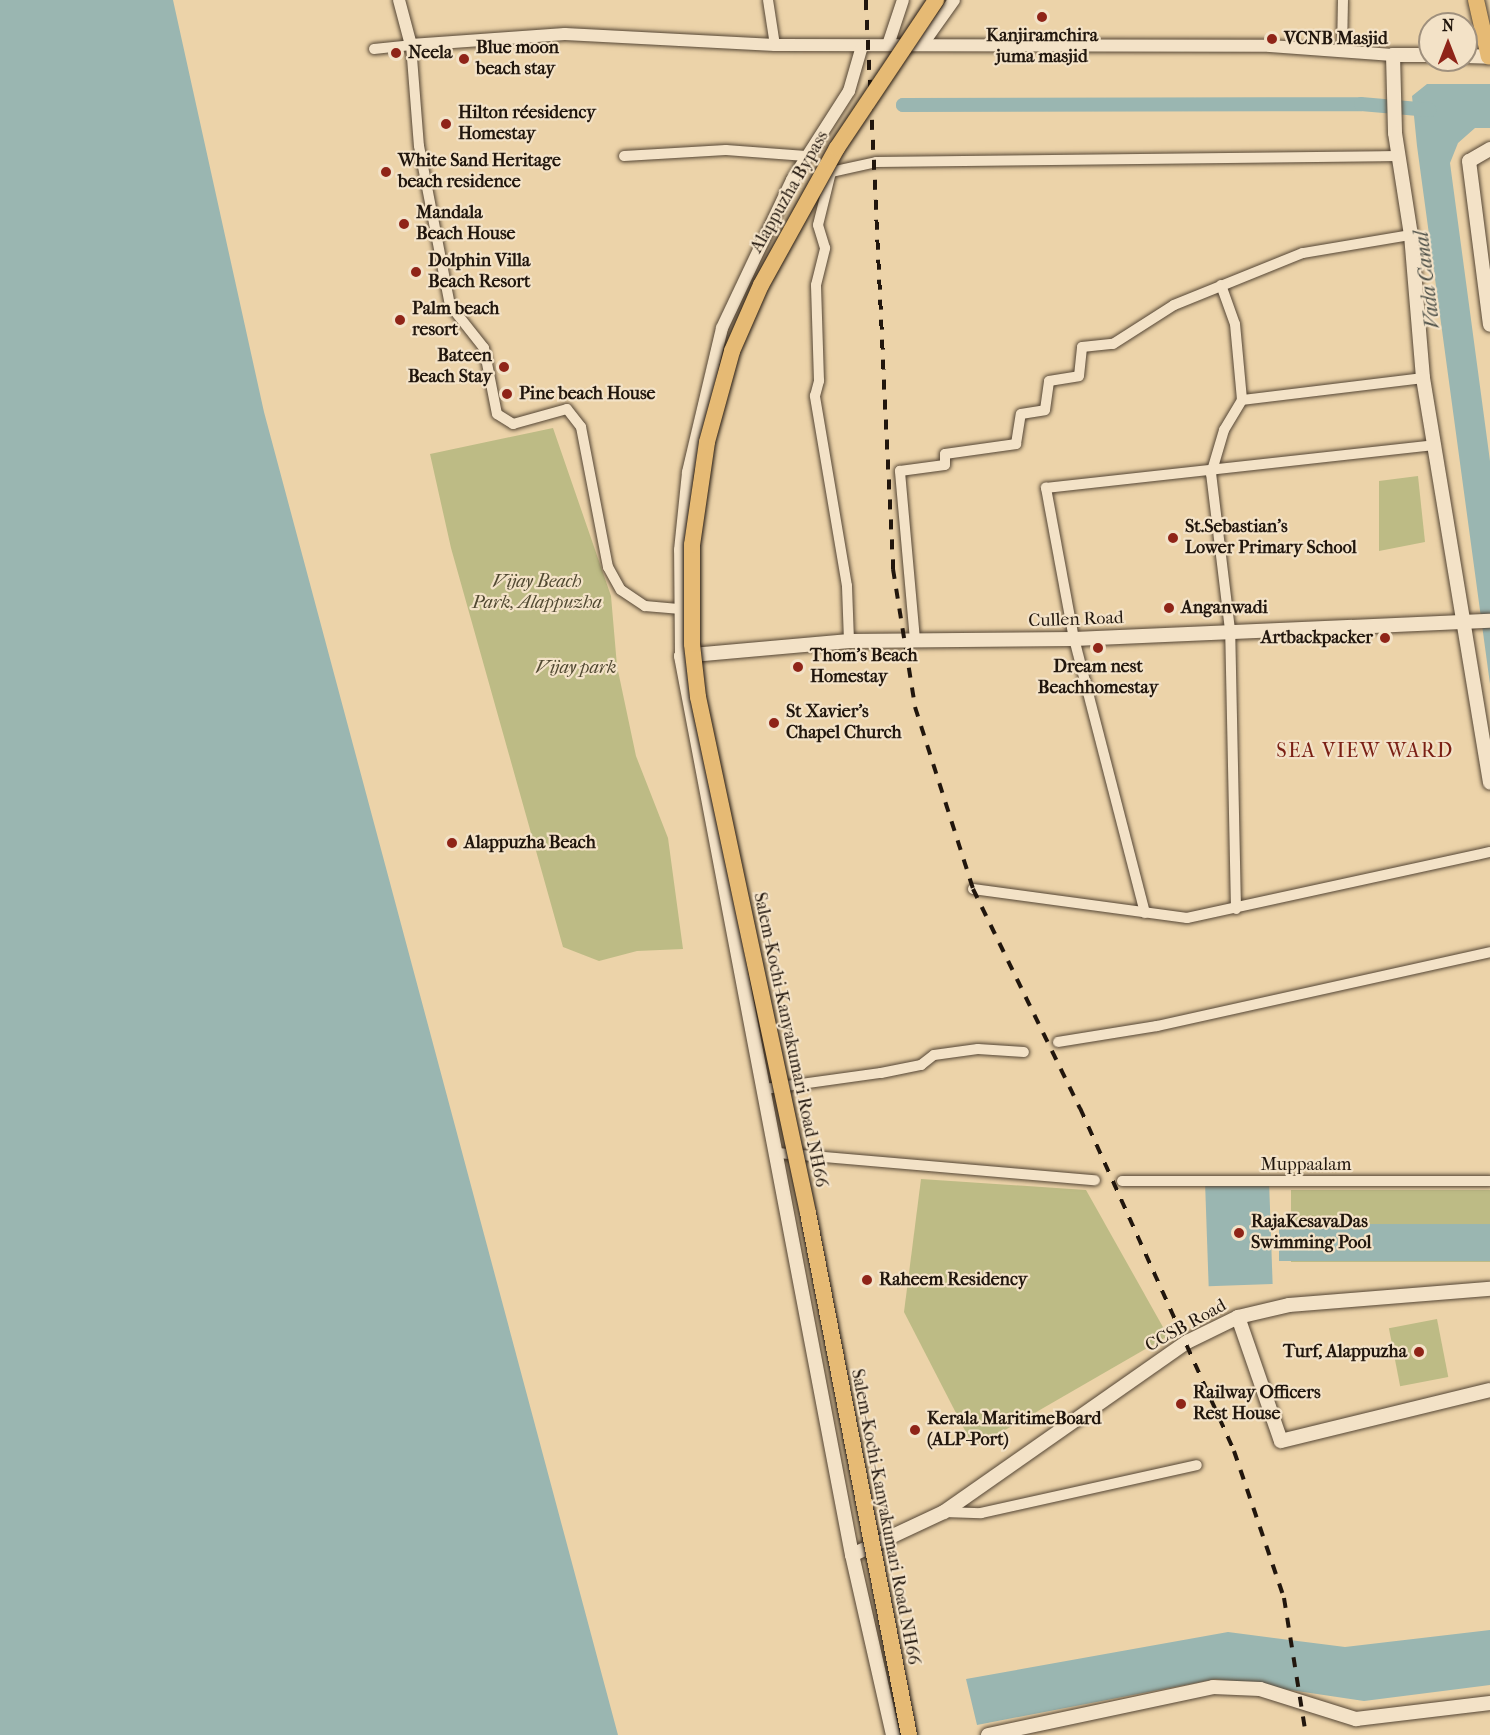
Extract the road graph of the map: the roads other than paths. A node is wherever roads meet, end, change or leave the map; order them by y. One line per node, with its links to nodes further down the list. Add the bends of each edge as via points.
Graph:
1 (399, 0): 8 (street)
2 (768, 0): 9 (street)
3 (903, 0): 14 (street)
4 (936, 0): 14 (main road, bridge)
5 (954, 0): 10 (street)
6 (1343, 0): 13 (street)
7 (1476, 0): 17 (main road)
8 (411, 45): 9 (street, via 565,34); 12 (street); 31 (street, via 419,146 450,305 484,348 497,414 513,424 567,409 581,427 608,567 621,590 645,606)
9 (775, 45): 11 (street)
10 (922, 45): 13 (street); 14 (street)
11 (862, 46): 14 (street); 20 (street, via 849,91)
12 (374, 49)
13 (1342, 51): 15 (street)
14 (891, 52): 26 (main road, Alappuzha Bypass, bridge, via 783,241)
15 (1393, 55): 16 (main road); 21 (main road)
16 (1418, 55)
17 (1489, 57)
18 (1487, 150): 23 (main road, via 1469,161)
19 (624, 156): 20 (street, via 726,150)
20 (806, 156): 31 (street, via 722,328 701,399 680,550)
21 (1397, 156): 22 (main road); 37 (street, via 876,162 831,172 818,225 825,248 816,285 815,396 847,586)
22 (1411, 235): 24 (street, via 1303,253); 27 (main road)
23 (1486, 280): 25 (main road)
24 (1221, 285): 28 (street, via 1235,324); 36 (street, via 1174,305 1113,344 1082,347 1079,376 1049,381 1045,410 1021,414 1016,444 945,454 945,465 900,471)
25 (1490, 325)
26 (732, 351): 60 (main road, Salem-Kochi-Kanyakumari Road NH66, bridge, via 707,442 692,545 698,697 808,1213)
27 (1423, 378): 28 (street); 29 (main road)
28 (1240, 405): 30 (street, via 1224,430)
29 (1434, 445): 30 (street); 33 (main road)
30 (1211, 466): 34 (street); 35 (street, via 1046,488)
31 (681, 609): 38 (street)
32 (1490, 621): 33 (main road, Cullen Road)
33 (1469, 622): 34 (main road, Cullen Road); 39 (main road)
34 (1230, 630): 35 (main road, Cullen Road); 42 (street)
35 (1074, 639): 36 (main road, Cullen Road); 43 (street)
36 (915, 640): 37 (main road, Cullen Road)
37 (849, 641): 38 (main road, Cullen Road)
38 (681, 656): 47 (main road)
39 (1490, 782)
40 (1490, 852): 42 (street)
41 (973, 889): 43 (street)
42 (1236, 909): 43 (street, via 1187,918)
43 (1145, 913)
44 (1490, 952): 45 (street, via 1157,1026)
45 (1058, 1041)
46 (1024, 1052): 47 (street, via 978,1049 934,1055 921,1065)
47 (765, 1089): 48 (main road)
48 (777, 1153): 49 (street); 57 (main road)
49 (1095, 1180)
50 (1122, 1181): 51 (street, Muppaalam)
51 (1490, 1181)
52 (1490, 1288): 53 (main road, CCSB Road, via 1289,1305)
53 (1238, 1317): 54 (main road, via 1281,1440); 56 (main road, CCSB Road, via 1148,1368)
54 (1490, 1390)
55 (1197, 1466): 56 (street, via 981,1512)
56 (944, 1512): 57 (main road, CCSB Road)
57 (852, 1555): 59 (main road)
58 (1490, 1703): 61 (main road, via 1356,1719 1260,1689 1213,1687)
59 (893, 1735)
60 (909, 1735)
61 (988, 1735)

